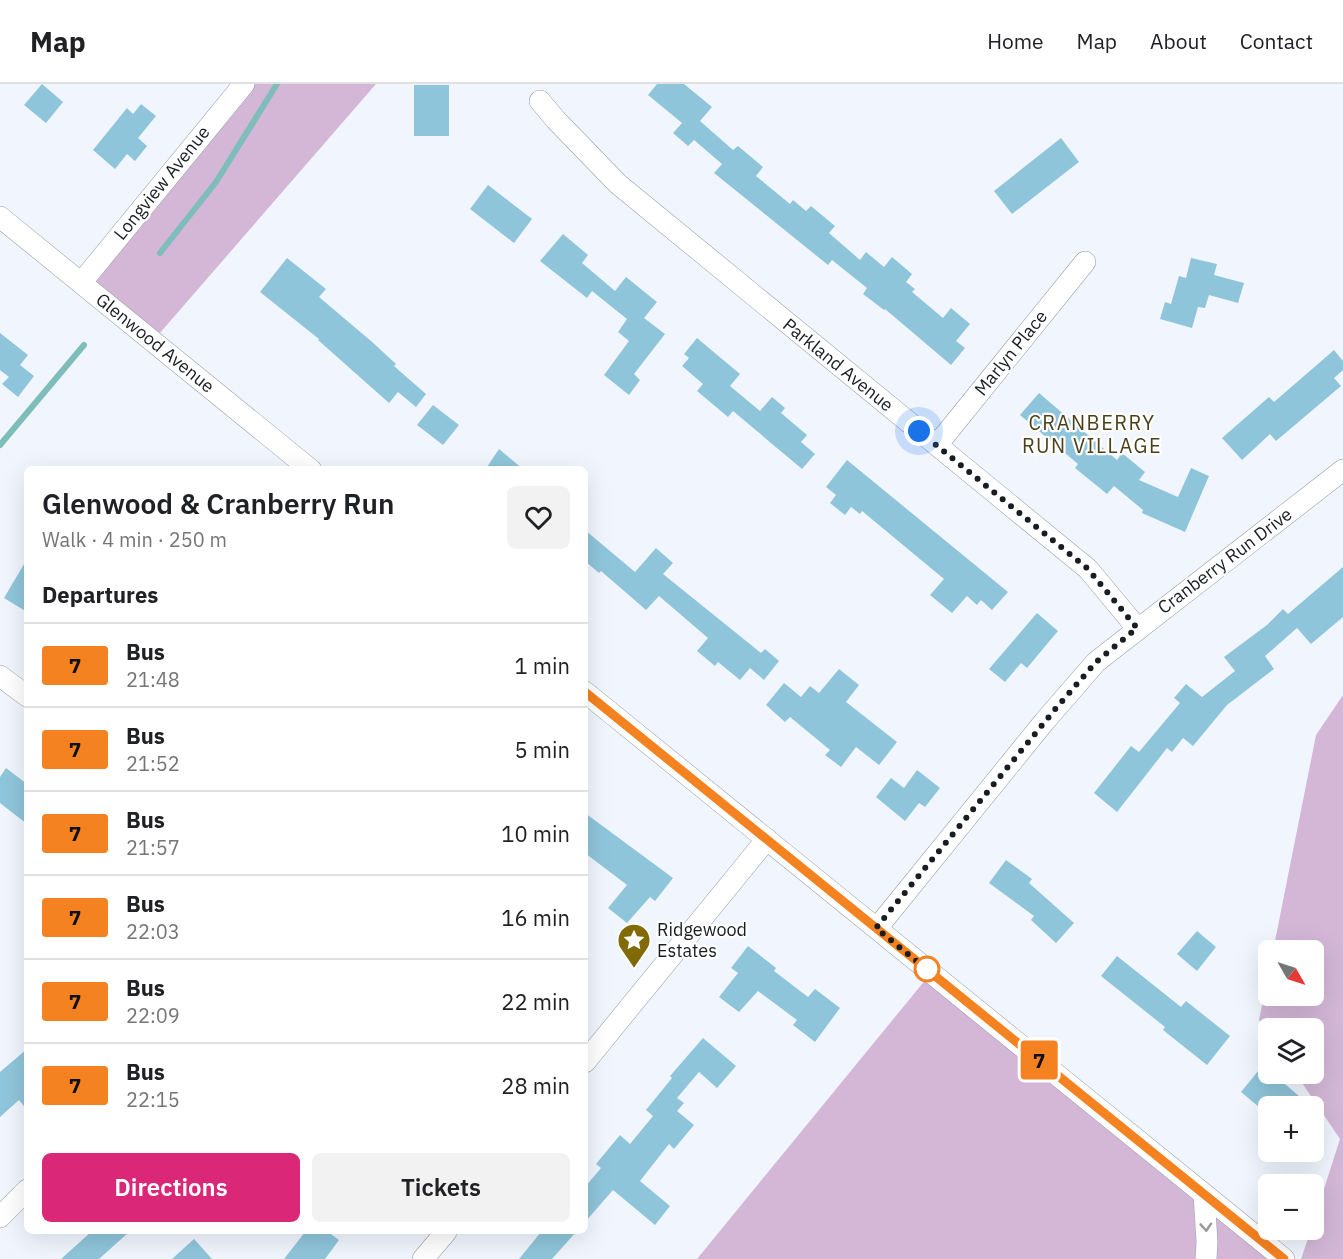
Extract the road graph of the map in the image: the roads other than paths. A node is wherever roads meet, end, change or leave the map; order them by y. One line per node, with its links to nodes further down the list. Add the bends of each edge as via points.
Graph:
1 (244, 84): 5 (street, Longview Avenue)
2 (540, 101): 6 (street, Parkland Avenue, via 618,184)
3 (0, 217): 5 (street, Glenwood Avenue)
4 (1085, 262): 6 (street, Marlyn Place)
5 (81, 283): 7 (street, Glenwood Avenue)
6 (937, 445): 9 (street, Parkland Avenue, via 1088,569)
7 (306, 466)
8 (1343, 470): 9 (street, Cranberry Run Drive)
9 (1137, 628): 14 (street, Cranberry Run Drive, via 1081,679)
10 (0, 676): 11 (street)
11 (24, 694)
12 (588, 694): 13 (street)
13 (767, 839): 14 (street); 15 (street)
14 (876, 928): 17 (street)
15 (588, 1058)
16 (24, 1193): 18 (street)
17 (1204, 1194): 21 (street, one-way to 21); 22 (street)
18 (0, 1217)
19 (444, 1234): 20 (street)
20 (423, 1259)
21 (1206, 1259)
22 (1284, 1259)

